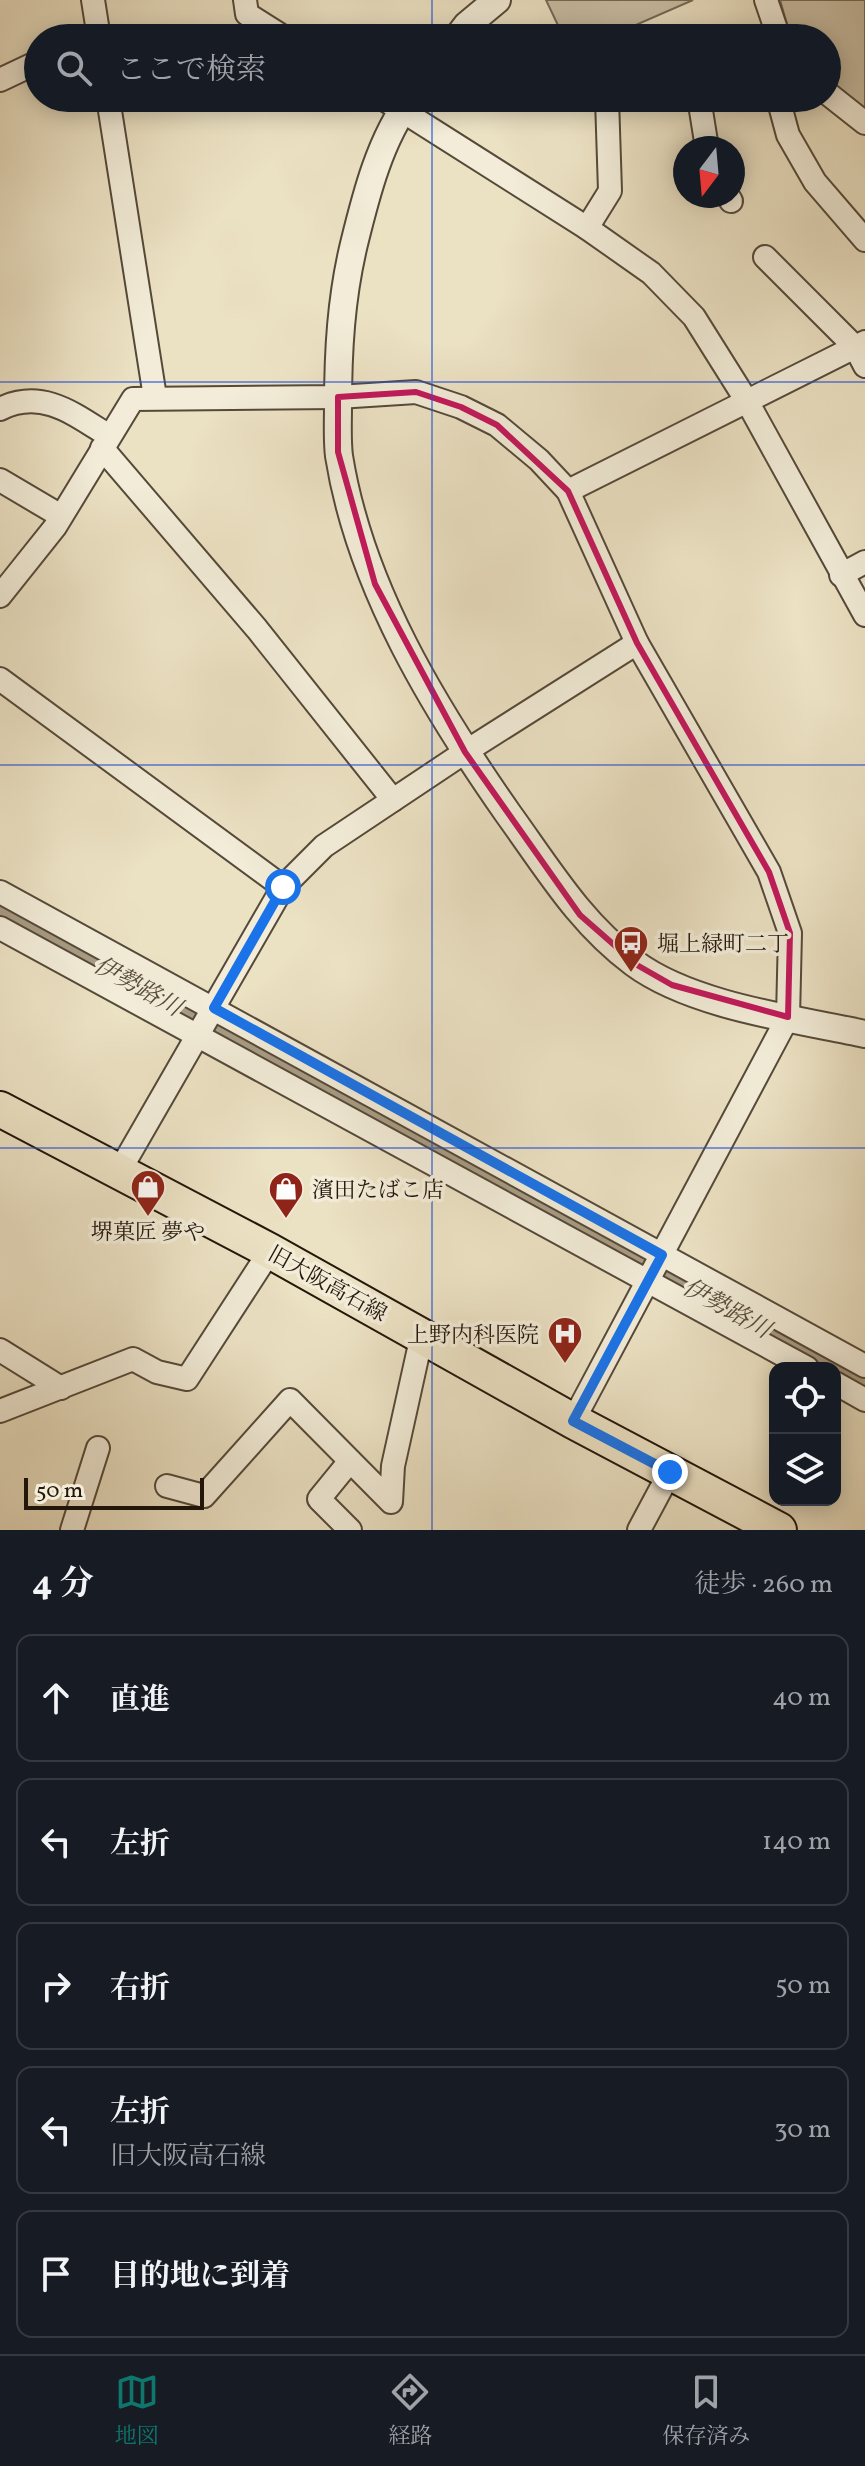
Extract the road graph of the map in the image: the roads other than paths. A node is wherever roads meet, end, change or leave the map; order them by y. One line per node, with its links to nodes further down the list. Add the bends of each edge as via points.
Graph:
1 (93, 0): 5 (street)
2 (245, 0): 6 (street, via 247,14)
3 (497, 0): 7 (street)
4 (766, 0): 8 (street)
5 (96, 24)
6 (263, 24)
7 (468, 24)
8 (774, 24)
9 (24, 69): 10 (street)
10 (0, 80)
11 (841, 104): 18 (street)
12 (110, 112): 24 (street)
13 (394, 112): 25 (street, via 344,286)
14 (413, 112): 20 (street)
15 (607, 112): 20 (street, via 610,191)
16 (701, 112): 19 (street)
17 (782, 112): 21 (street, via 788,135 815,182)
18 (865, 123)
19 (705, 136)
20 (587, 228): 26 (street, via 651,273 694,317)
21 (865, 240)
22 (765, 257): 23 (street)
23 (862, 352): 26 (street)
24 (155, 397): 25 (street); 28 (street, via 133,399)
25 (338, 397): 30 (street, via 416,392 461,407 497,425); 38 (street, via 344,483 375,584)
26 (748, 403): 30 (street); 33 (street)
27 (0, 409): 28 (street, via 25,399 49,403 76,415)
28 (106, 442): 31 (street); 39 (street)
29 (0, 480): 31 (street)
30 (568, 491): 36 (street)
31 (61, 516): 34 (street)
32 (865, 562): 33 (street)
33 (841, 575): 35 (street)
34 (0, 596)
35 (865, 615)
36 (637, 643): 38 (street); 44 (street, via 769,872 790,933)
37 (0, 679): 40 (street)
38 (465, 752): 39 (street); 44 (street, via 580,915 605,940 672,985)
39 (393, 800): 40 (street, via 324,846)
40 (283, 887): 43 (street)
41 (0, 892): 43 (street)
42 (0, 928): 46 (street)
43 (214, 1009): 46 (street); 50 (street)
44 (788, 1017): 45 (street); 50 (street)
45 (865, 1034)
46 (198, 1035): 48 (street); 51 (street)
47 (0, 1109): 48 (main road, 旧大阪高石線)
48 (120, 1170): 49 (main road, 旧大阪高石線)
49 (270, 1251): 52 (main road, 旧大阪高石線); 57 (street, via 187,1379 133,1359)
50 (661, 1256): 51 (street); 55 (street)
51 (649, 1280): 54 (street); 60 (street)
52 (422, 1335): 60 (main road, 旧大阪高石線); 62 (street, via 393,1466 391,1502)
53 (0, 1350): 57 (street)
54 (796, 1362)
55 (865, 1366)
56 (841, 1386): 58 (street)
57 (61, 1388): 59 (street)
58 (865, 1400)
59 (0, 1411)
60 (573, 1421): 63 (main road, 旧大阪高石線)
61 (98, 1448): 66 (street)
62 (350, 1461): 64 (street, via 290,1400 204,1496); 67 (street, via 319,1499)
63 (670, 1472): 65 (main road, 旧大阪高石線); 68 (street)
64 (167, 1486)
65 (771, 1528)
66 (72, 1530)
67 (350, 1530)
68 (639, 1530)

